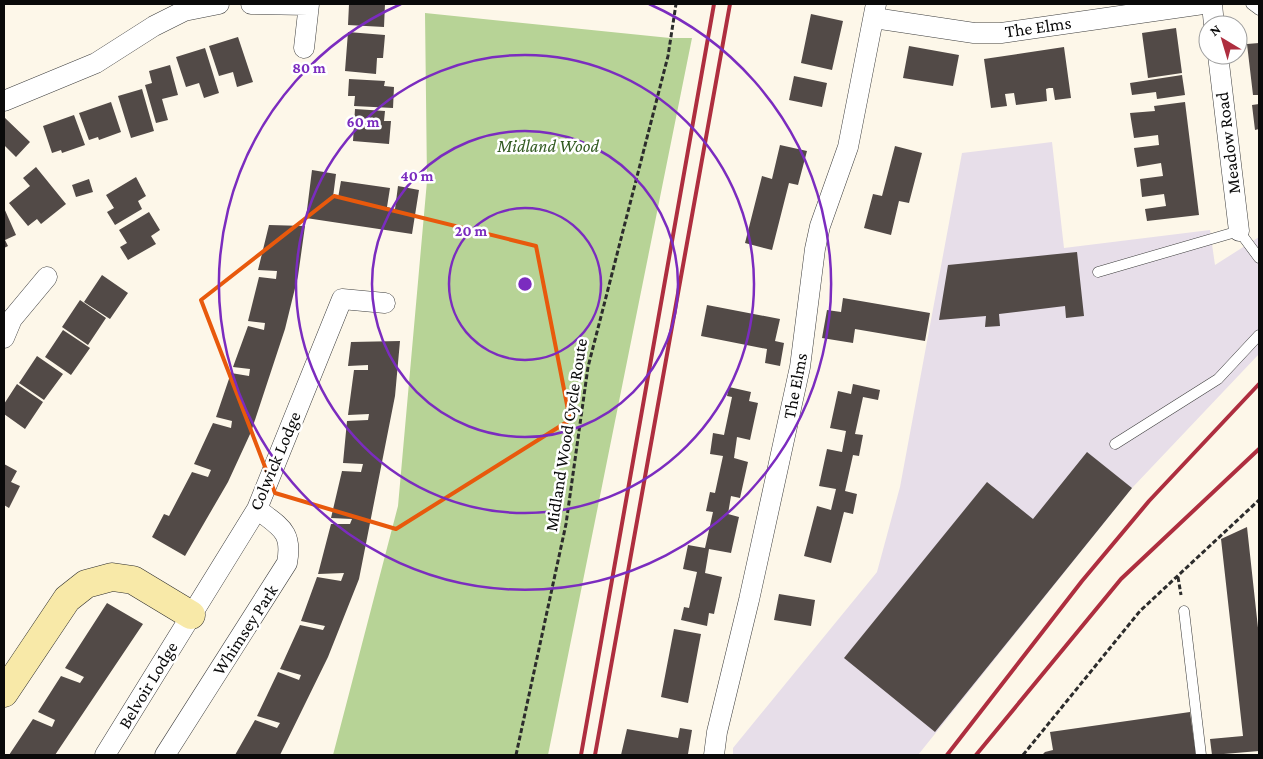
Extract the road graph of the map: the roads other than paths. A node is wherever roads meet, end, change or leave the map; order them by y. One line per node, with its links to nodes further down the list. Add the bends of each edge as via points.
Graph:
1 (220, 4): 10 (street, via 184,11 96,63)
2 (251, 4): 3 (street)
3 (309, 4): 8 (street)
4 (1203, 4): 7 (street, The Elms, via 1000,33 974,33)
5 (1250, 4): 6 (lane)
6 (1259, 10)
7 (875, 11): 26 (street, The Elms, via 848,147 815,249 800,367)
8 (304, 48)
9 (1219, 65): 11 (street, Meadow Road)
10 (4, 101)
11 (1239, 231): 12 (lane); 13 (lane)
12 (1259, 258)
13 (1098, 272)
14 (47, 277): 16 (street)
15 (385, 303): 20 (street, Colwick Lodge, via 342,299)
16 (8, 316): 18 (street)
17 (1259, 335): 19 (lane, via 1218,379)
18 (4, 338)
19 (1115, 444)
20 (256, 509): 22 (street, Colwick Lodge); 25 (street, Whimsey Park, via 281,527 290,545 288,563)
21 (1184, 611): 27 (lane)
22 (191, 615): 23 (street, via 133,580 112,577 86,584 67,599); 24 (street, Belvoir Lodge)
23 (4, 692)
24 (106, 755)
25 (165, 755)
26 (714, 755)
27 (1201, 755)

